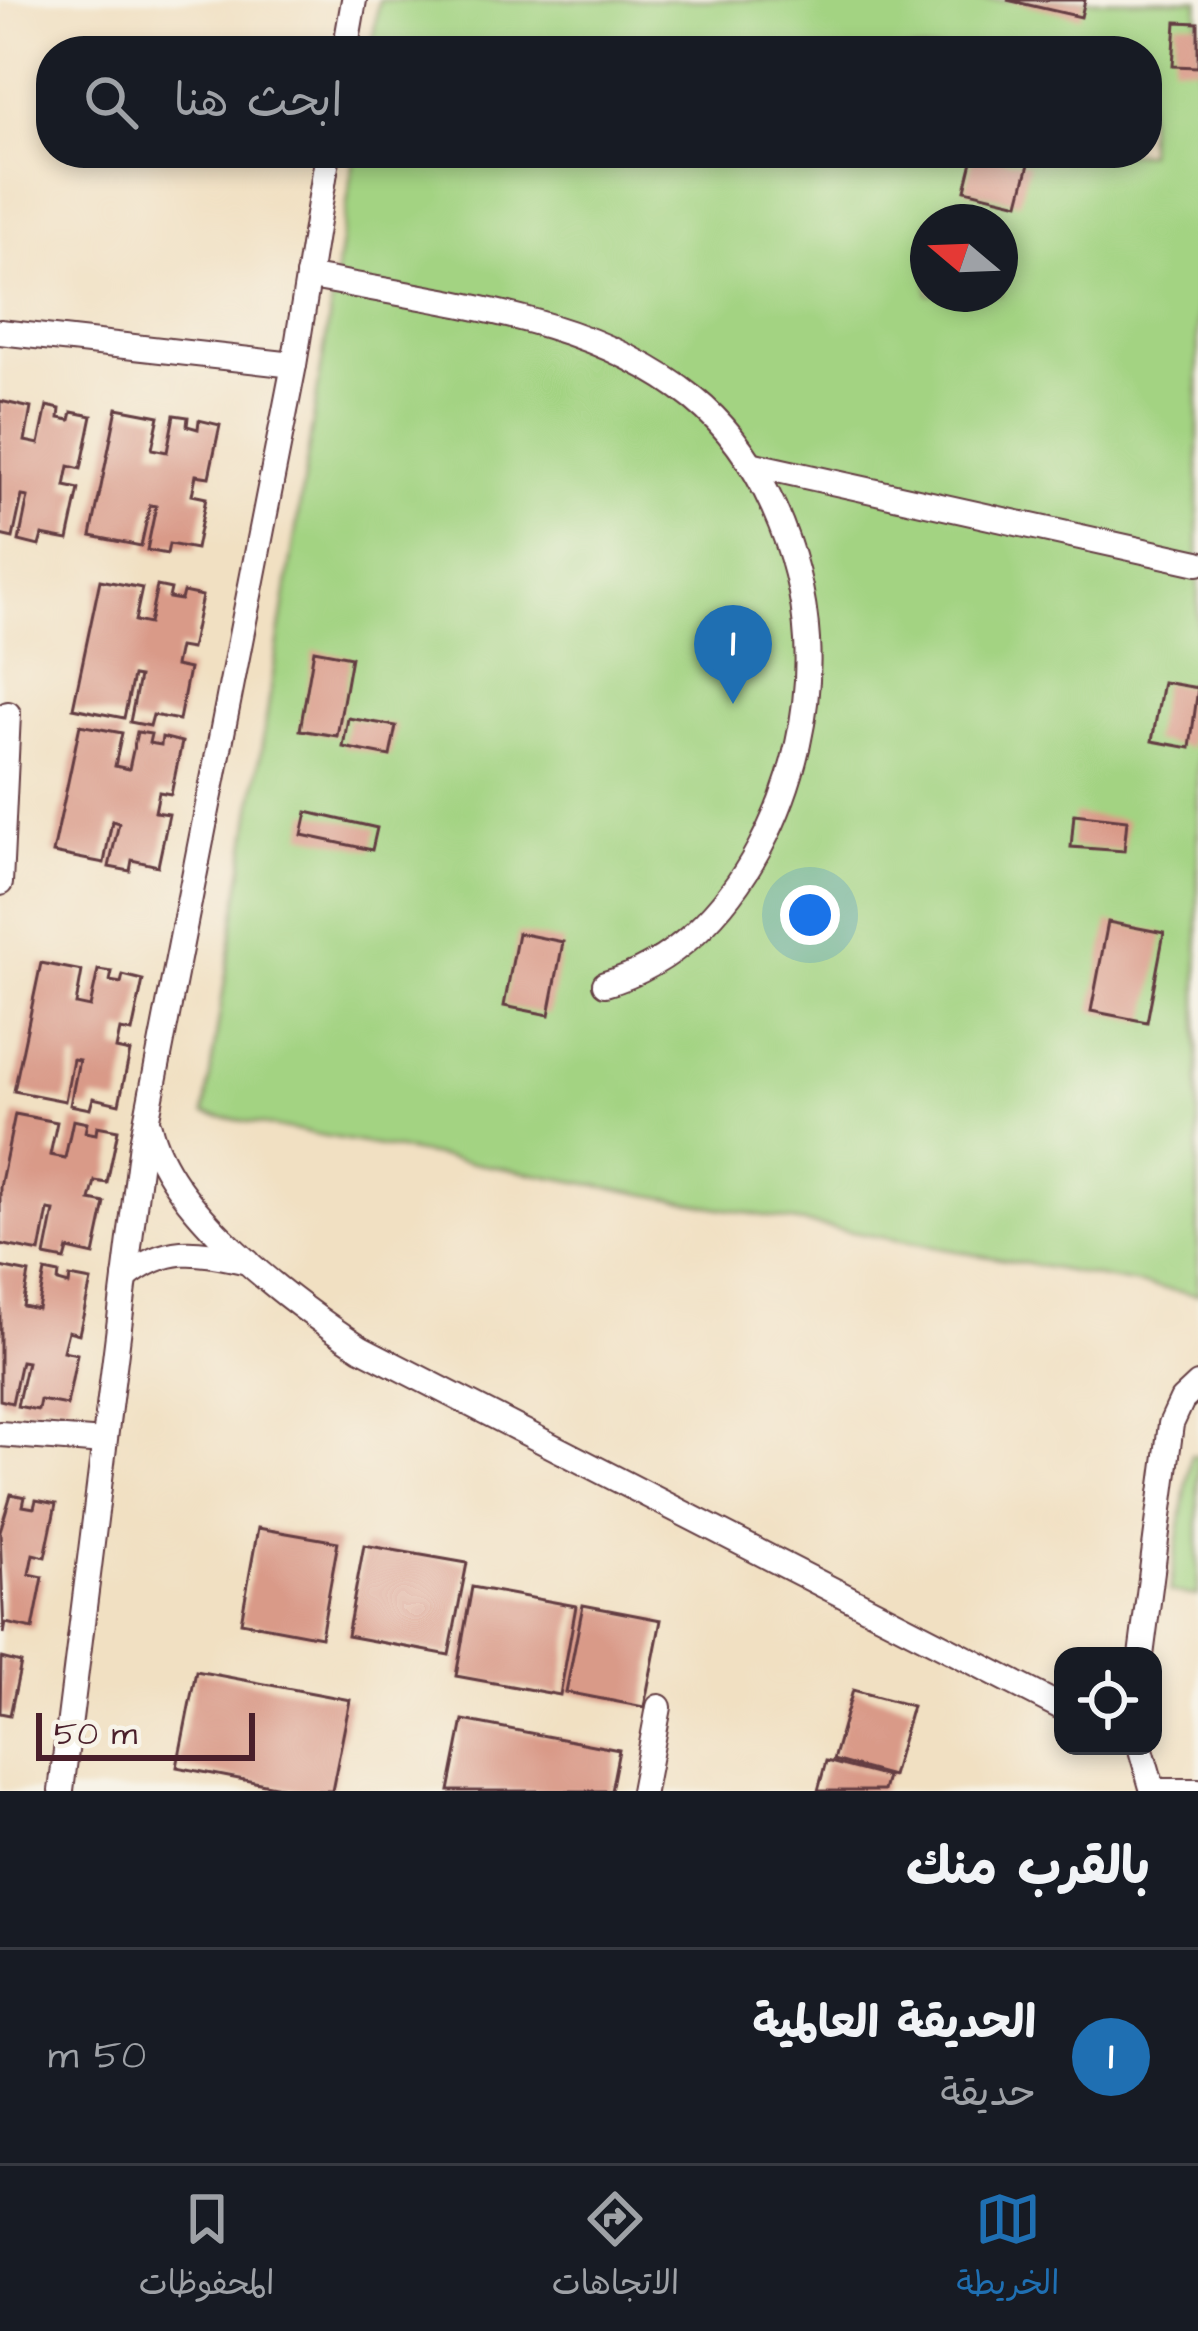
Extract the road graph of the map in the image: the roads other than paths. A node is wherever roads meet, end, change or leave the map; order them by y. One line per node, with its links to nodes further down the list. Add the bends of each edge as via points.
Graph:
1 (354, 0): 2 (street)
2 (348, 36)
3 (326, 168): 4 (street)
4 (308, 276): 6 (street); 7 (street, via 564,329 610,346 694,399)
5 (0, 332): 6 (street)
6 (294, 365): 12 (street)
7 (750, 464): 8 (street); 11 (street, via 788,552 807,637 792,762 774,817 706,922 642,973)
8 (1198, 563)
9 (8, 714): 10 (street)
10 (0, 883)
11 (605, 983)
12 (148, 1117): 13 (street, via 170,1174); 14 (street)
13 (250, 1262): 14 (street, via 171,1254 148,1259); 19 (street, via 361,1348)
14 (125, 1278): 17 (street)
15 (1198, 1385): 18 (street, via 1171,1424)
16 (0, 1434): 17 (street)
17 (104, 1442): 22 (street)
18 (1142, 1647)
19 (1054, 1703)
20 (659, 1707): 23 (street)
21 (1142, 1755): 24 (street)
22 (61, 1791)
23 (644, 1791)
24 (1153, 1791)
25 (1162, 1791): 26 (street)
26 (1198, 1791)

